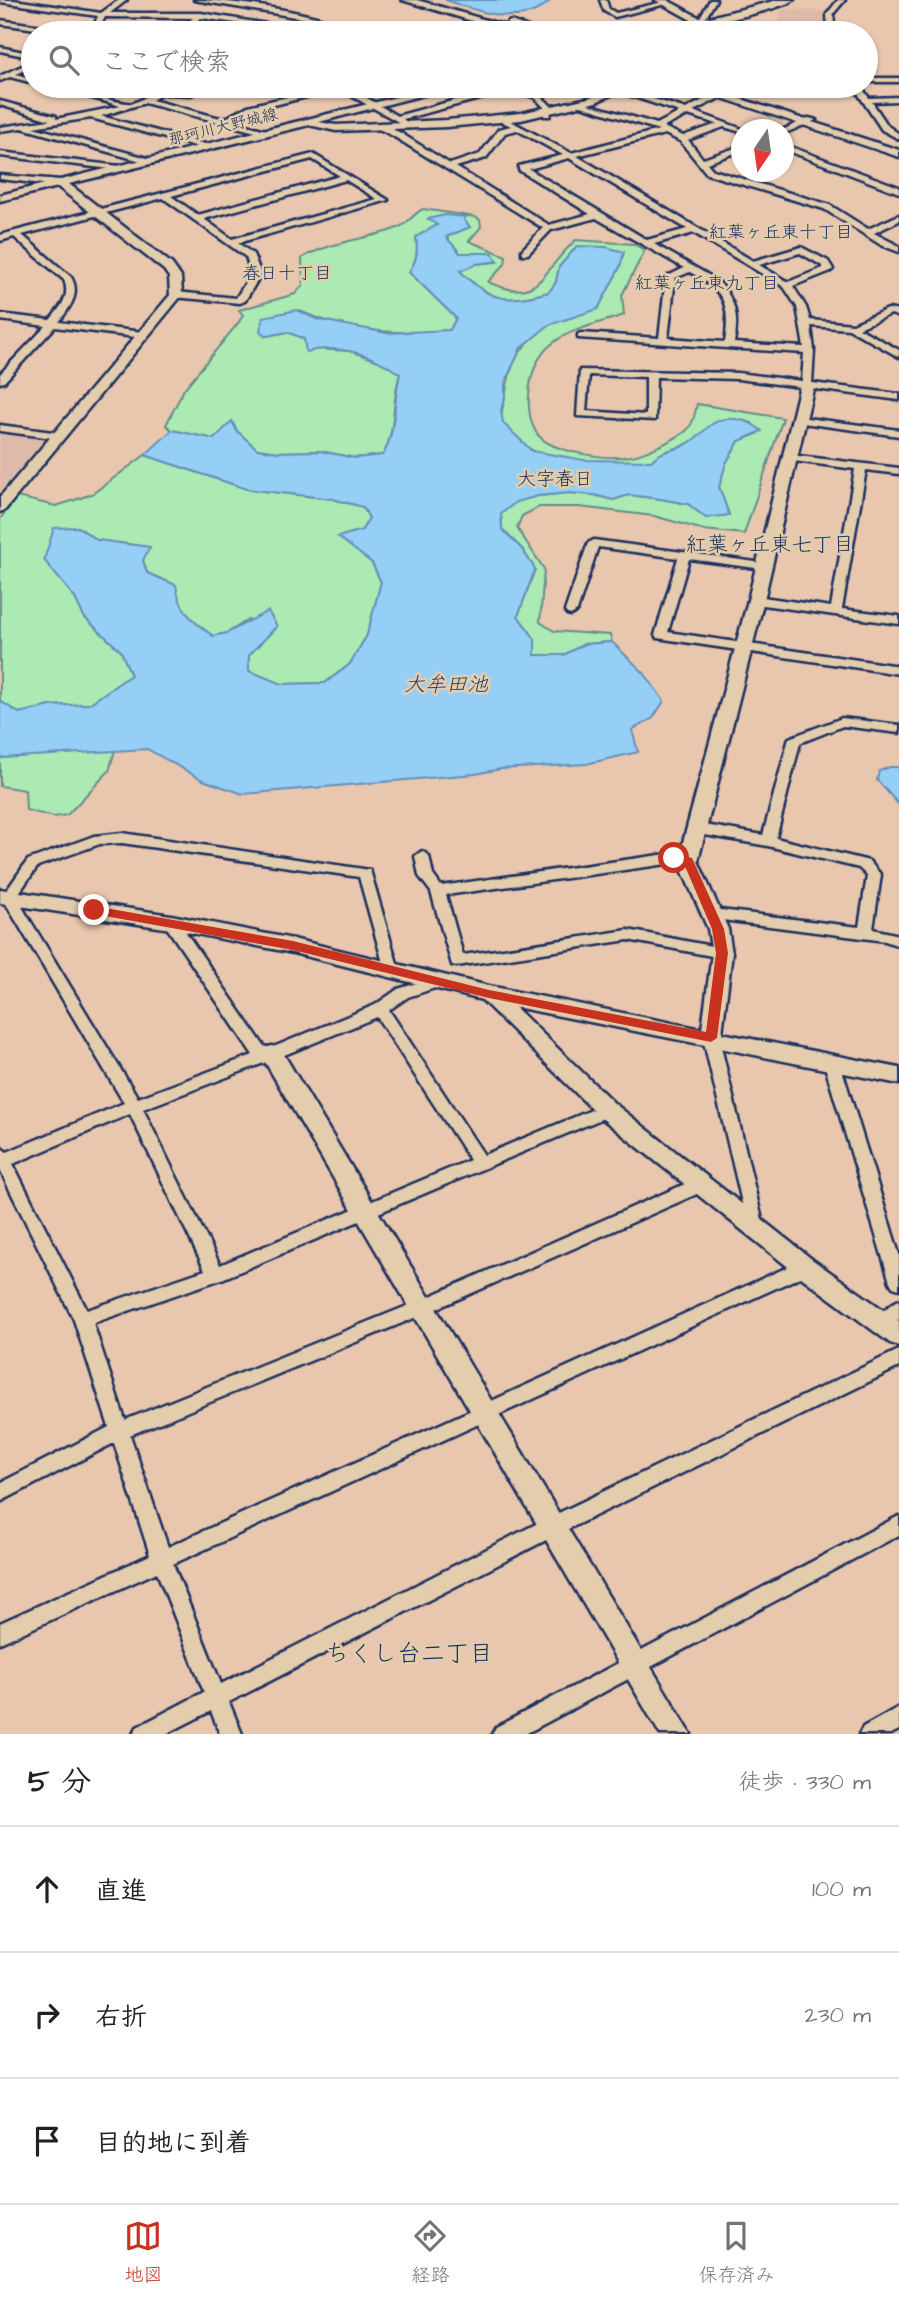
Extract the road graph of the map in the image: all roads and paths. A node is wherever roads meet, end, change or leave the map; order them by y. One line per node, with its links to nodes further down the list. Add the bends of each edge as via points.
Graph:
1 (0, 0): 12 (street)
2 (124, 0): 12 (street)
3 (197, 0): 10 (street)
4 (407, 0): 22 (street)
5 (425, 0): 23 (street)
6 (603, 0): 13 (street, via 606,10)
7 (713, 0): 25 (street)
8 (789, 0): 26 (main road)
9 (842, 0): 27 (street, via 830,14)
10 (219, 1): 14 (street); 15 (street, via 292,10)
11 (662, 2): 13 (street); 24 (main road)
12 (102, 15): 14 (street); 17 (street)
13 (615, 15): 16 (street)
14 (200, 16): 18 (street); 19 (street)
15 (308, 17): 20 (street); 21 (street)
16 (606, 18)
17 (99, 21)
18 (193, 21)
19 (233, 21)
20 (304, 21)
21 (320, 21)
22 (480, 21)
23 (498, 21)
24 (698, 21)
25 (701, 21)
26 (708, 21)
27 (830, 21)
28 (0, 22): 29 (street)
29 (21, 25)
30 (0, 49): 31 (street)
31 (21, 53)
32 (21, 69): 34 (street)
33 (0, 72): 34 (street)
34 (10, 75): 35 (street); 36 (street)
35 (21, 78)
36 (0, 79)
37 (899, 79): 38 (street)
38 (878, 80)
39 (100, 98): 56 (street)
40 (147, 98): 52 (street)
41 (292, 98): 63 (street, via 251,108)
42 (361, 98): 57 (street)
43 (402, 98): 57 (street, 那珂川大野城線)
44 (477, 98): 64 (street)
45 (540, 98): 59 (street, via 548,107)
46 (599, 98): 55 (street)
47 (652, 98): 58 (street)
48 (713, 98): 58 (street)
49 (729, 98): 65 (street)
50 (741, 98): 65 (street)
51 (899, 99): 53 (street)
52 (143, 100): 56 (street); 63 (street)
53 (866, 100): 73 (street)
54 (0, 103): 62 (street)
55 (584, 104): 59 (street); 76 (street)
56 (128, 105): 60 (street)
57 (373, 105): 64 (street); 66 (street, 那珂川大野城線)
58 (689, 111): 67 (street); 76 (street)
59 (547, 114): 61 (street)
60 (92, 116): 62 (street); 80 (street)
61 (503, 119): 64 (street); 71 (street)
62 (58, 120): 69 (street)
63 (226, 121): 77 (street)
64 (401, 121): 68 (street)
65 (808, 122): 72 (street); 81 (street); 85 (street)
66 (307, 123): 68 (street, via 328,128); 77 (street, 那珂川大野城線)
67 (725, 124): 70 (street); 79 (street)
68 (377, 125): 89 (street)
69 (21, 126): 75 (street); 87 (street)
70 (731, 126)
71 (518, 127): 86 (street); 89 (street, via 502,131 483,156)
72 (794, 128)
73 (885, 128): 74 (street); 78 (street)
74 (899, 128)
75 (0, 129)
76 (662, 129): 79 (street); 86 (street)
77 (267, 133): 80 (street, 那珂川大野城線)
78 (899, 137)
79 (683, 139): 88 (street)
80 (206, 147): 87 (street, 那珂川大野城線)
81 (899, 148)
82 (794, 150): 94 (street)
83 (731, 152): 88 (street)
84 (0, 154): 90 (street)
85 (899, 154)
86 (569, 155): 98 (street, via 522,168); 102 (street)
87 (148, 161): 90 (street, 那珂川大野城線)
88 (702, 162): 103 (street, via 710,172 827,207)
89 (448, 167): 101 (street)
90 (120, 168): 93 (street, 那珂川大野城線)
91 (0, 177): 93 (street)
92 (347, 177): 95 (street, via 313,156); 99 (street); 106 (street, via 384,200)
93 (60, 183): 96 (street, 那珂川大野城線); 97 (street)
94 (899, 190)
95 (164, 195): 97 (street); 99 (street)
96 (0, 198)
97 (97, 212): 104 (street); 113 (street, via 168,267 175,277)
98 (597, 215): 101 (street); 107 (street)
99 (198, 218): 106 (street)
100 (899, 218): 103 (street)
101 (548, 228): 109 (street)
102 (695, 230): 107 (street); 110 (street)
103 (868, 232): 108 (street)
104 (16, 234): 105 (street); 117 (street, via 68,279 69,301)
105 (0, 238)
106 (233, 242): 113 (street, via 250,256 256,274 242,299)
107 (646, 243): 111 (street)
108 (899, 248)
109 (525, 252)
110 (752, 264): 112 (street); 112 (street, via 801,250 825,263 828,270 822,274)
111 (690, 269): 121 (street, via 671,277); 122 (street, via 714,282 726,295 734,315)
112 (787, 285): 116 (street, via 797,295)
113 (176, 295): 119 (street)
114 (899, 314): 118 (street, via 891,311)
115 (0, 317): 117 (street)
116 (807, 323): 118 (street); 123 (street)
117 (53, 324): 119 (street); 126 (street)
118 (854, 327): 124 (street)
119 (143, 335): 132 (street)
120 (581, 336): 121 (street)
121 (663, 341): 122 (street)
122 (729, 345): 123 (street)
123 (809, 349): 127 (street)
124 (899, 354)
125 (651, 374): 125 (street, via 584,372 581,414 651,418); 127 (street, via 738,376)
126 (0, 380)
127 (807, 385): 128 (street); 129 (street)
128 (899, 397)
129 (799, 420): 131 (street); 133 (street)
130 (0, 428): 132 (street)
131 (899, 433)
132 (60, 436): 136 (street)
133 (790, 458): 134 (street); 138 (street)
134 (861, 467): 135 (street); 141 (street)
135 (899, 471)
136 (0, 507)
137 (685, 554): 138 (street); 140 (street, via 594,542); 143 (street, via 662,635)
138 (763, 566): 139 (street)
139 (756, 600): 141 (street); 143 (street)
140 (571, 611)
141 (836, 611): 142 (street)
142 (899, 620)
143 (744, 648): 144 (street); 146 (street)
144 (899, 670)
145 (899, 729): 147 (street, via 842,722 794,741)
146 (699, 829): 147 (street); 149 (street)
147 (768, 841): 154 (street, via 864,864 874,875)
148 (422, 856): 150 (street, via 426,876)
149 (688, 861): 150 (street, via 674,858); 152 (street)
150 (438, 891): 156 (street, via 457,961 628,935)
151 (4, 896): 153 (street); 157 (street, via 33,863 55,852 111,838 365,873); 165 (street)
152 (712, 914): 154 (street); 156 (street)
153 (171, 922): 157 (street); 162 (street, via 259,1051)
154 (865, 933): 155 (street)
155 (899, 941)
156 (722, 953): 161 (street)
157 (392, 970): 158 (street)
158 (436, 982): 159 (street); 160 (street, via 403,993)
159 (489, 994): 161 (street); 166 (street)
160 (380, 1009): 162 (street); 168 (street)
161 (711, 1038): 163 (street); 171 (street)
162 (272, 1054): 165 (street); 170 (street)
163 (832, 1063): 164 (street); 174 (street)
164 (899, 1076)
165 (134, 1106): 167 (street); 173 (street)
166 (607, 1110): 168 (street); 169 (street)
167 (1, 1159): 176 (street)
168 (481, 1164): 170 (street)
169 (700, 1185): 171 (street); 175 (street)
170 (363, 1210): 173 (street); 175 (street)
171 (756, 1228): 172 (street)
172 (805, 1267): 177 (street); 179 (street)
173 (215, 1274): 176 (street)
174 (899, 1282)
175 (423, 1307): 179 (street); 180 (street)
176 (83, 1319): 180 (street)
177 (894, 1322)
178 (899, 1358): 183 (street)
179 (484, 1413): 183 (street); 184 (street)
180 (120, 1431): 181 (street); 184 (street)
181 (0, 1493)
182 (899, 1525): 186 (street)
183 (551, 1527): 186 (street); 187 (street)
184 (162, 1560): 185 (street); 187 (street)
185 (0, 1633)
186 (635, 1664): 191 (street); 192 (street)
187 (216, 1699): 189 (street); 190 (street)
188 (899, 1718): 193 (street)
189 (144, 1734)
190 (231, 1734)
191 (503, 1734)
192 (676, 1734)
193 (870, 1734)

